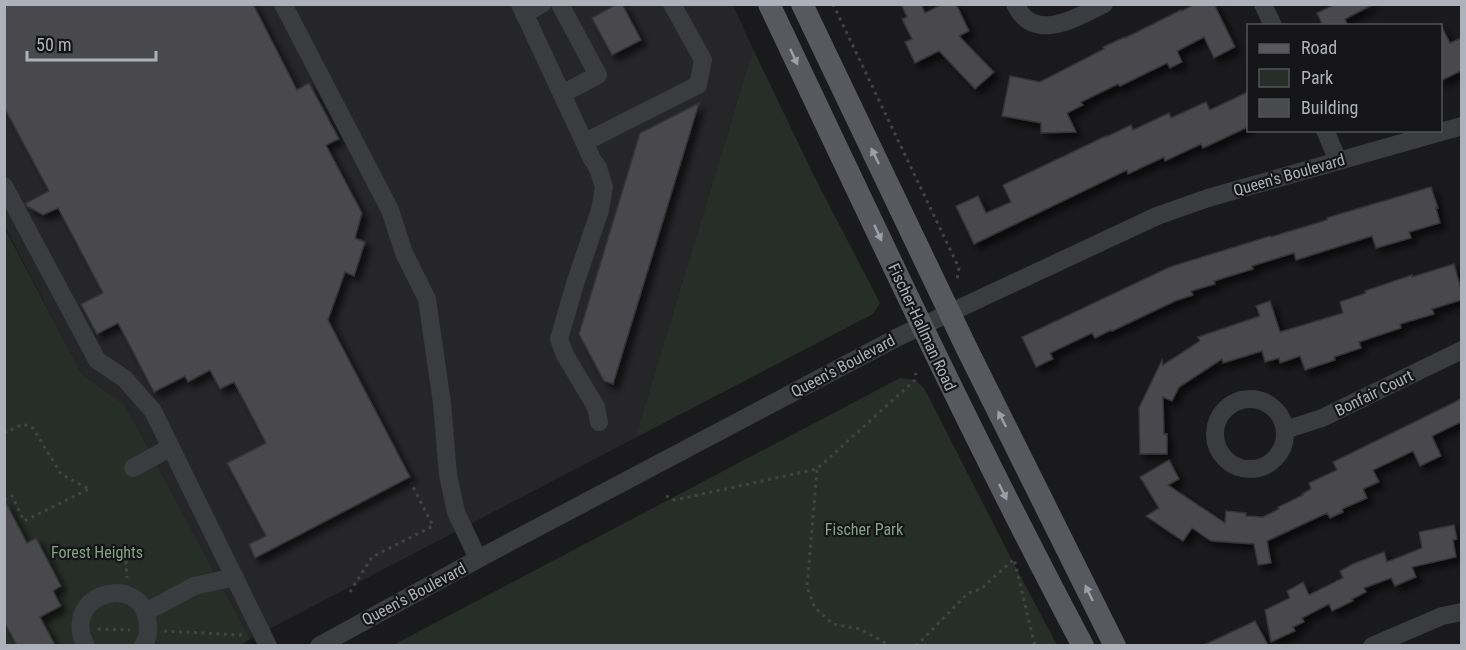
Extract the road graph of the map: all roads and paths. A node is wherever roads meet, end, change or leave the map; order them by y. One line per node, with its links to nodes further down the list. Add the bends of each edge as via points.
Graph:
1 (283, 4): 32 (street, via 390,210 404,253 427,298 448,475 456,512)
2 (542, 4): 11 (street)
3 (560, 4): 13 (street, via 598,75)
4 (672, 4): 16 (street, via 703,60 699,85)
5 (769, 4): 20 (main road, Fischer-Hallman Road, one-way to 20)
6 (802, 4): 19 (main road, Fischer-Hallman Road, one-way to 6)
7 (833, 4): 19 (path, via 959,268)
8 (1015, 4): 9 (street, via 1028,21 1053,25)
9 (1104, 4)
10 (1263, 4): 12 (street)
11 (522, 9): 13 (street)
12 (1272, 24)
13 (562, 94): 16 (street)
14 (1460, 130): 17 (street, Queen's Boulevard)
15 (1326, 132): 17 (street)
16 (585, 142): 23 (street, via 604,187 559,339 597,406)
17 (1338, 161): 19 (street, Queen's Boulevard, via 1157,216)
18 (4, 186): 26 (street, via 97,360 125,379 153,411)
19 (950, 312): 20 (street, Queen's Boulevard); 46 (main road, Fischer-Hallman Road, one-way to 19)
20 (921, 326): 32 (street, Queen's Boulevard); 45 (main road, Fischer-Hallman Road, one-way to 45)
21 (1461, 350): 24 (street, Bonfair Court, via 1322,418)
22 (916, 373): 28 (path, via 915,380)
23 (599, 422)
24 (1285, 430)
25 (4, 433): 31 (path, via 23,423 33,428 61,474 89,489 24,520 12,496)
26 (171, 447): 27 (street); 33 (street)
27 (133, 468)
28 (817, 469): 30 (path, via 675,500); 42 (path, via 807,587 815,608 833,624 860,629)
29 (411, 483): 34 (path, via 433,526 372,557)
30 (666, 496)
31 (4, 500)
32 (478, 560): 41 (street, Queen's Boulevard)
33 (235, 577): 35 (street, via 194,586); 40 (street)
34 (350, 592)
35 (146, 612): 38 (street, via 129,595 117,592 93,600 81,618); 39 (street, via 149,631)
36 (1461, 612): 37 (street, via 1442,616)
37 (1381, 644)
38 (86, 645)
39 (143, 645)
40 (268, 645)
41 (319, 645)
42 (891, 645)
43 (916, 645): 44 (path, via 968,593 981,589 1014,559)
44 (1035, 645)
45 (1083, 645)
46 (1115, 645)

